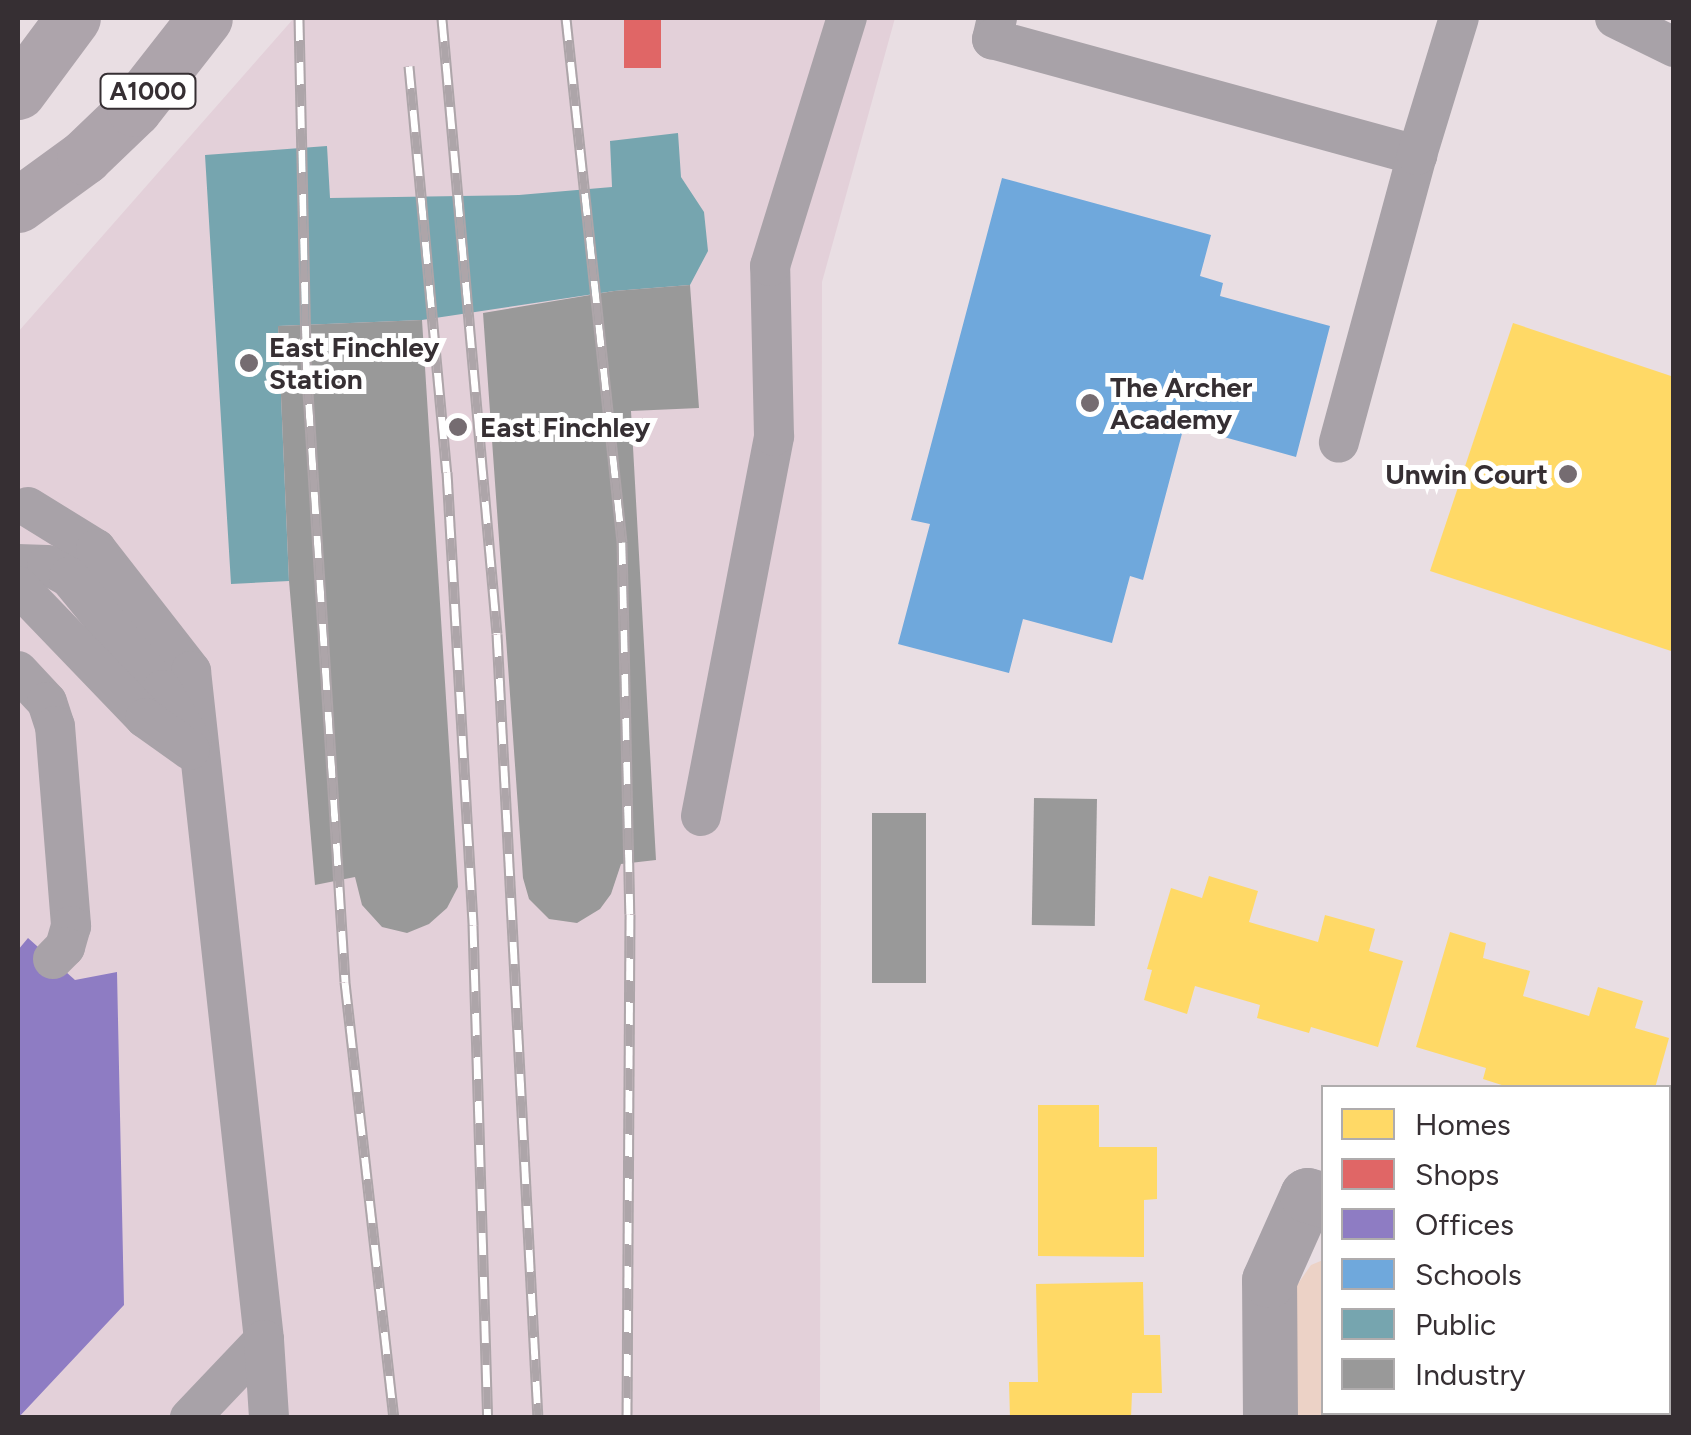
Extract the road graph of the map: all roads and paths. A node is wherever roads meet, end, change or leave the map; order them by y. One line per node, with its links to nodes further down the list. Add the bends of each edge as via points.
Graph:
1 (73, 18): 8 (main road)
2 (205, 18): 10 (main road, A1000, via 134,109 84,158)
3 (847, 18): 17 (lane, via 770,266 774,436)
4 (998, 18): 9 (lane, via 992,39)
5 (1459, 18): 9 (lane)
6 (1616, 18): 7 (lane)
7 (1674, 47)
8 (18, 92)
9 (1418, 155): 11 (lane)
10 (18, 205)
11 (1339, 443)
12 (23, 492): 13 (lane, via 30,538); 16 (lane, via 96,549 191,671)
13 (18, 563): 16 (lane, via 46,564 69,577 162,690)
14 (18, 586): 16 (lane, via 144,718)
15 (18, 671): 18 (lane, via 46,702 55,726 71,926 66,947)
16 (201, 758): 20 (lane)
17 (701, 816)
18 (53, 959)
19 (1321, 1199): 23 (street, via 1307,1195 1270,1280)
20 (264, 1340): 21 (lane); 22 (lane)
21 (190, 1418)
22 (269, 1418)
23 (1270, 1418)

